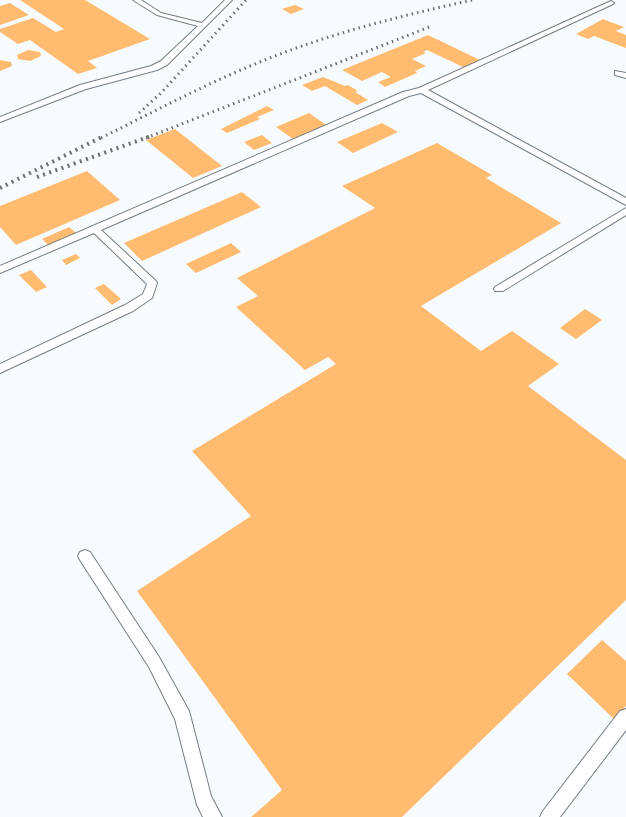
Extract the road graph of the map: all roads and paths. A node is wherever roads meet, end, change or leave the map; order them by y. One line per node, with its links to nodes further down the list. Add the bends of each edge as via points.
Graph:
1 (136, 0): 4 (lane, via 159,14)
2 (229, 0): 4 (lane)
3 (610, 3): 5 (lane)
4 (203, 25): 6 (lane, via 154,68 83,87)
5 (422, 90): 7 (lane); 9 (lane)
6 (0, 120)
7 (626, 202)
8 (626, 211): 11 (lane)
9 (94, 228): 10 (lane); 12 (lane, via 152,283 148,296)
10 (0, 270)
11 (499, 289)
12 (0, 369)
13 (85, 556): 15 (lane, via 183,717 203,799)
14 (626, 717): 16 (lane)
15 (213, 817)
16 (549, 817)

